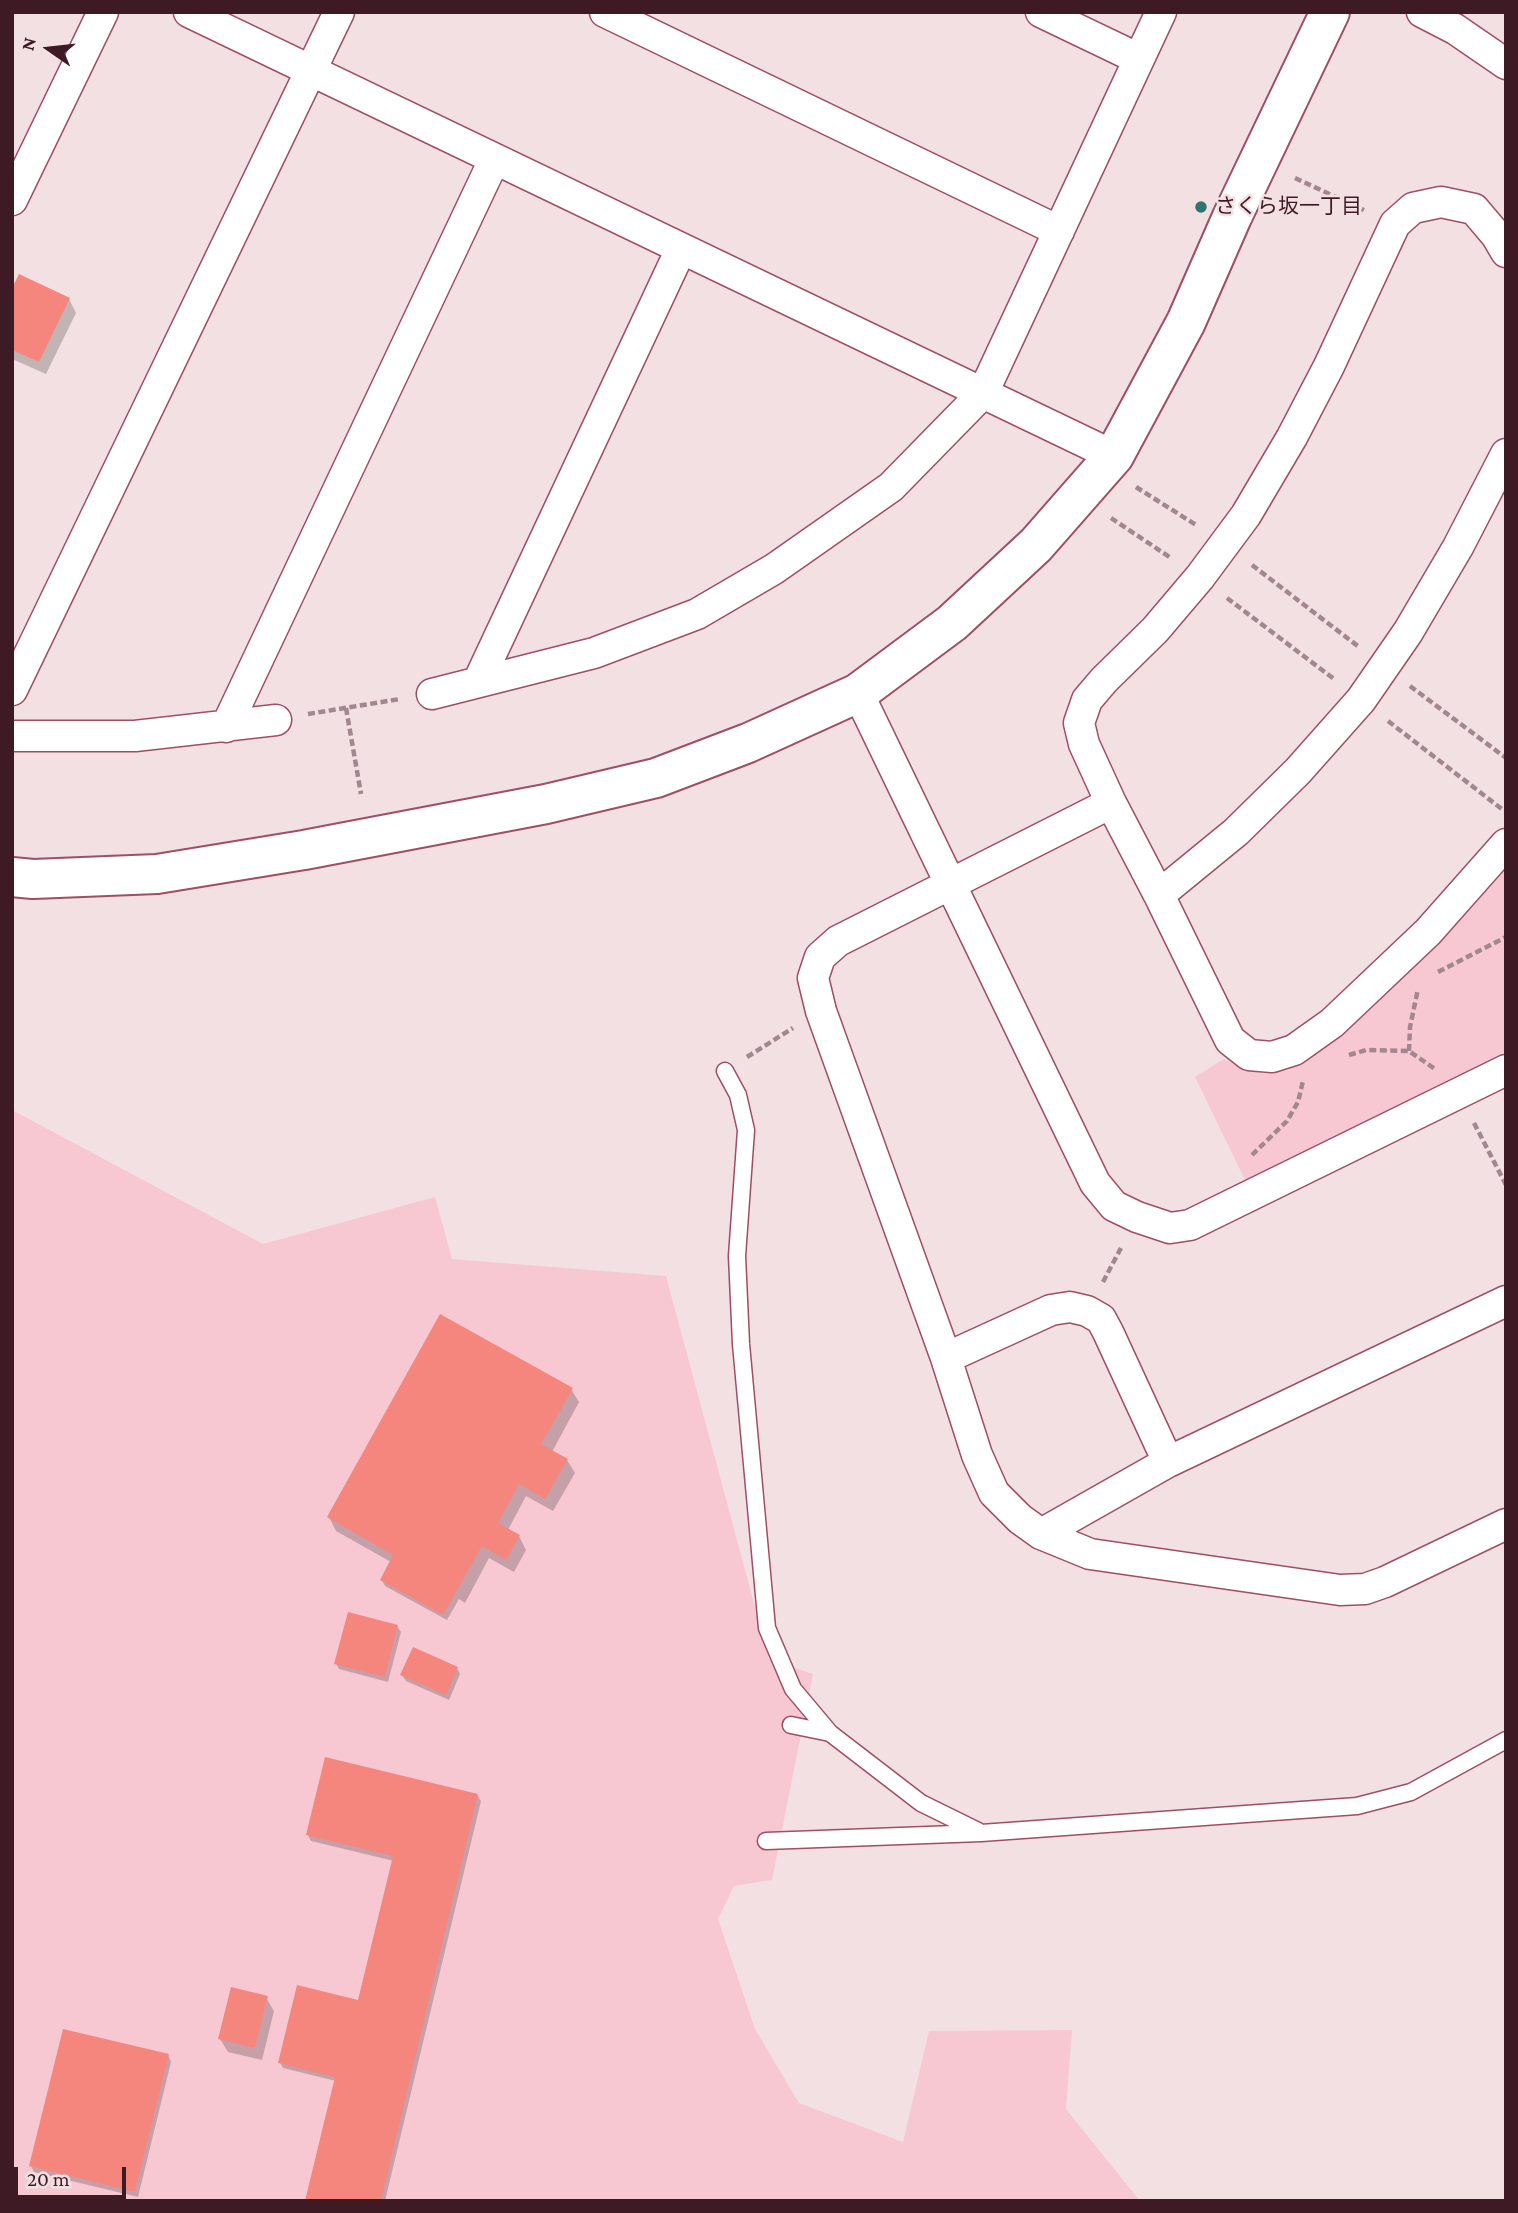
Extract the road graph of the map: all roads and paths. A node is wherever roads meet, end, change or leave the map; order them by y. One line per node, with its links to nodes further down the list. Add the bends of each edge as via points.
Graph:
1 (103, 12): 14 (street)
2 (190, 12): 11 (street)
3 (339, 12): 11 (street)
4 (605, 12): 16 (street)
5 (1041, 12): 9 (street)
6 (1161, 12): 9 (street)
7 (1330, 12): 21 (street, via 1233,217)
8 (1422, 12): 10 (street)
9 (1139, 59): 16 (street)
10 (1506, 64)
11 (310, 72): 12 (street); 27 (street)
12 (494, 160): 17 (street); 33 (street)
13 (1295, 178): 15 (path)
14 (12, 200)
15 (1395, 224): 18 (street, via 1413,208 1441,202 1474,209); 23 (street, via 1292,437)
16 (1059, 231): 19 (street)
17 (681, 249): 19 (street); 26 (street)
18 (1506, 252)
19 (983, 393): 21 (street); 26 (street, via 891,486 774,569 697,614 594,653)
20 (1506, 454): 25 (street, via 1458,547)
21 (1124, 471): 23 (path); 28 (street, via 952,623)
22 (1111, 518): 24 (path)
23 (1225, 544): 24 (street); 25 (path)
24 (1200, 577): 30 (path); 37 (street, via 1087,700 1079,723)
25 (1384, 666): 30 (street); 35 (path)
26 (478, 682): 29 (street)
27 (12, 690)
28 (858, 693): 40 (street, via 656,778 546,804 157,874); 41 (street)
29 (432, 694): 31 (path)
30 (1361, 700): 38 (path); 42 (street, via 1245,823)
31 (346, 708): 32 (path); 36 (path)
32 (276, 720): 33 (street)
33 (226, 727): 34 (street, via 135,736)
34 (12, 736)
35 (1506, 758)
36 (362, 794)
37 (1111, 803): 41 (street); 42 (street)
38 (1506, 811)
39 (1506, 844): 47 (street, via 1428,932 1332,1023)
40 (12, 877)
41 (950, 884): 46 (street, via 838,941 820,957 813,978); 57 (street, via 1095,1183 1114,1206)
42 (1159, 895): 47 (street, via 1230,1040 1249,1055 1272,1057)
43 (1506, 937): 44 (path)
44 (1433, 975)
45 (1426, 982): 48 (path, via 1418,989 1413,1007)
46 (821, 1011): 51 (path); 60 (street)
47 (1294, 1050): 53 (path)
48 (1409, 1051): 49 (path, via 1366,1050); 54 (path)
49 (1343, 1057)
50 (1506, 1070): 54 (street)
51 (725, 1071): 65 (lane, via 738,1095 746,1130 737,1256 740,1344 767,1628 793,1689)
52 (1311, 1079): 53 (path)
53 (1304, 1082): 56 (path, via 1287,1121 1244,1161)
54 (1459, 1093): 55 (path); 56 (street)
55 (1506, 1185)
56 (1259, 1191): 57 (street, via 1190,1225 1170,1228)
57 (1137, 1217): 59 (path)
58 (1506, 1301): 61 (street)
59 (1087, 1311): 60 (street, via 1070,1307 1051,1310); 61 (street, via 1101,1320 1108,1332)
60 (946, 1358): 63 (street, via 994,1493)
61 (1168, 1462): 63 (street)
62 (1506, 1524): 63 (street, via 1385,1582 1340,1590 1090,1554)
63 (1041, 1534)
64 (791, 1725): 65 (lane)
65 (830, 1733): 67 (lane, via 921,1804)
66 (1506, 1740): 67 (lane, via 1411,1792 1357,1806)
67 (981, 1833): 68 (lane)
68 (766, 1841)

